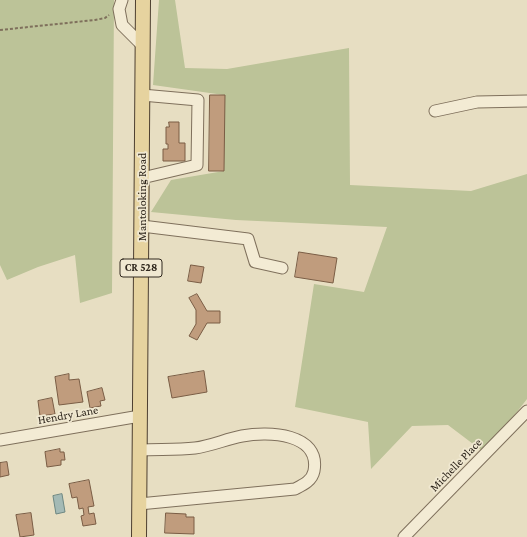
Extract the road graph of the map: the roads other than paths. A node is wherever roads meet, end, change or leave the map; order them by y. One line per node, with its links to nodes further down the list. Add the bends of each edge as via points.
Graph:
1 (143, 0): 3 (main road, Mantoloking Road / CR 528)
2 (120, 5): 3 (street, via 122,25)
3 (142, 46): 4 (main road, Mantoloking Road / CR 528)
4 (142, 95): 7 (main road, Mantoloking Road / CR 528); 7 (street, via 198,100 197,165)
5 (527, 101): 6 (street, via 477,102)
6 (435, 111)
7 (142, 178): 8 (main road, Mantoloking Road / CR 528)
8 (142, 226): 9 (street, via 248,239 255,262); 11 (main road, Mantoloking Road / CR 528)
9 (282, 268)
10 (527, 410): 16 (street, Michelle Place)
11 (140, 416): 12 (street, Hendry Lane); 13 (main road, Mantoloking Road / CR 528)
12 (0, 440)
13 (140, 450): 14 (main road, Mantoloking Road / CR 528); 14 (street, via 196,448 243,435 278,434 301,441 310,449 314,458 314,468 313,475 306,484 295,489)
14 (140, 504): 15 (main road, Mantoloking Road / CR 528)
15 (139, 537)
16 (404, 537)

